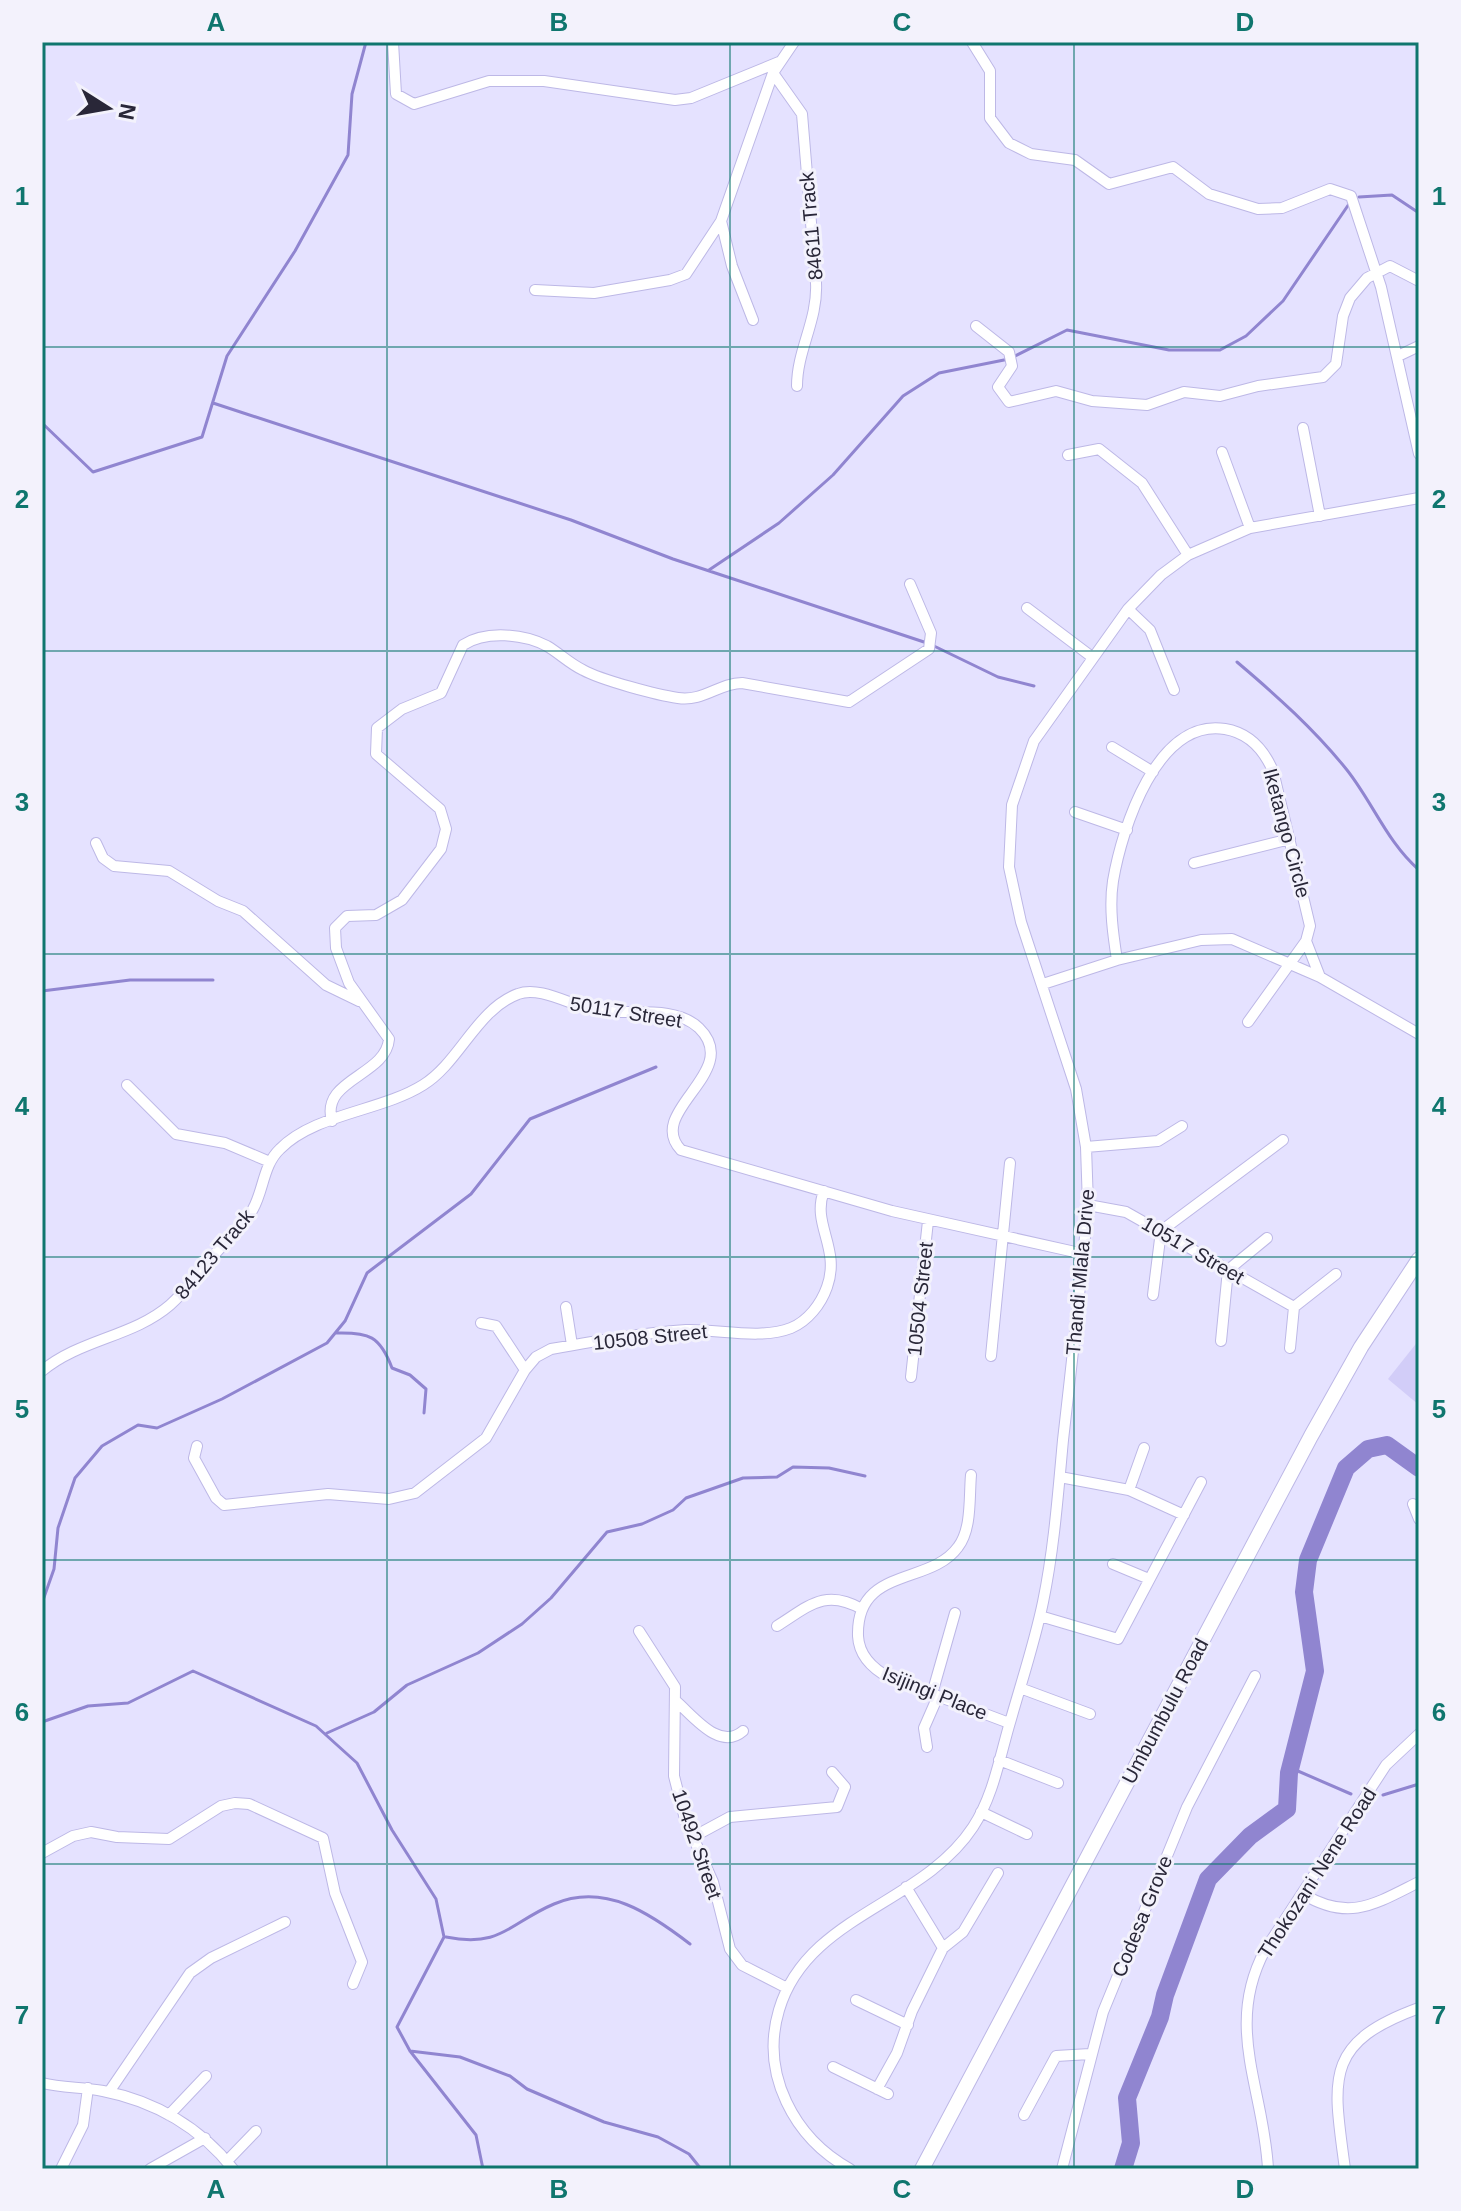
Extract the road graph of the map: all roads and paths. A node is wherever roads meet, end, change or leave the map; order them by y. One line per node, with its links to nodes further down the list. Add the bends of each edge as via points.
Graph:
1 (393, 42): 4 (street, via 396,94 414,104 489,81 544,81 675,100)
2 (794, 42): 4 (street)
3 (972, 42): 7 (street, via 990,71 990,118 1009,143 1031,154 1075,160 1109,184 1173,167 1209,194 1258,209 1282,208 1324,190 1346,193 1356,204)
4 (779, 62): 5 (street)
5 (773, 73): 6 (street); 14 (street, 84611 Track, via 802,114 816,283 817,305 799,358)
6 (721, 221): 9 (street, via 693,267 678,278 594,293); 10 (street)
7 (1377, 273): 8 (street, via 1394,267); 11 (street, via 1362,283 1345,307 1338,356 1327,375 1229,395 1184,392 1141,405 1092,401 1056,391 1009,402 998,387 1012,366 1009,352); 13 (street)
8 (1419, 281)
9 (535, 290)
10 (753, 320)
11 (976, 326)
12 (1419, 346): 13 (street)
13 (1398, 356): 15 (street)
14 (797, 386)
15 (1416, 417): 18 (street)
16 (1303, 428): 21 (street)
17 (1222, 452): 22 (street)
18 (1419, 454)
19 (1068, 455): 23 (street, via 1099,449 1134,474)
20 (1419, 498): 21 (street, Thandi Mlala Drive)
21 (1320, 516): 22 (street, Thandi Mlala Drive)
22 (1250, 528): 23 (street, Thandi Mlala Drive)
23 (1188, 555): 26 (street, Thandi Mlala Drive)
24 (910, 584): 41 (street, via 931,633 929,649 849,702 742,683 695,699 675,698 586,672 524,638 496,636 466,643 441,693 402,709 377,728 376,754 440,809 446,829 433,862 393,909 338,922 336,948)
25 (1027, 608): 27 (street)
26 (1128, 609): 27 (street, Thandi Mlala Drive); 28 (street, via 1150,630)
27 (1092, 657): 40 (street, Thandi Mlala Drive, via 1034,741 1012,805 1011,883)
28 (1174, 690)
29 (1112, 747): 30 (street)
30 (1153, 772): 32 (street, Iketango Circle); 33 (street, Iketango Circle, via 1167,749 1185,735 1220,728 1239,733 1269,761)
31 (1075, 812): 32 (street)
32 (1127, 830): 37 (street, Iketango Circle, via 1112,894)
33 (1290, 839): 35 (street); 36 (street, Iketango Circle, via 1309,917)
34 (96, 843): 41 (street, via 114,866 169,871 243,911 326,985)
35 (1194, 863)
36 (1306, 941): 38 (street); 39 (street)
37 (1117, 960): 38 (street, via 1222,938 1252,944); 40 (street)
38 (1287, 965): 39 (street); 42 (street)
39 (1320, 977): 43 (street)
40 (1043, 984): 49 (street, Thandi Mlala Drive, via 1076,1089)
41 (359, 1001): 46 (street, via 387,1034 389,1046 334,1097)
42 (1248, 1022)
43 (1419, 1034)
44 (127, 1085): 50 (street, via 176,1134 225,1143)
45 (403, 1095): 46 (street, 84123 Track); 52 (street, 50117 Street, via 445,1068 464,1039 515,994 539,993 600,1012 671,1015 697,1026 710,1055 707,1072 672,1125 676,1145)
46 (332, 1121): 50 (street, 84123 Track, via 286,1143)
47 (1182, 1126): 49 (street, via 1158,1141)
48 (1283, 1140): 55 (street)
49 (1086, 1147): 53 (street, Thandi Mlala Drive)
50 (270, 1162): 71 (street, 84123 Track, via 251,1213 172,1303 139,1325 69,1352)
51 (1010, 1163): 56 (street)
52 (824, 1191): 54 (street); 67 (street, 10508 Street, via 819,1206 832,1252 830,1275 821,1300 802,1322 779,1331 689,1330)
53 (1088, 1205): 55 (street, 10517 Street, via 1126,1212); 58 (street, Thandi Mlala Drive)
54 (928, 1221): 56 (street); 72 (street, 10504 Street)
55 (1161, 1231): 60 (street, 10517 Street); 62 (street)
56 (1005, 1237): 58 (street); 69 (street)
57 (1267, 1238): 60 (street)
58 (1084, 1254): 76 (street, Thandi Mlala Drive)
59 (1419, 1259): 130 (main road, Umbumbulu Road, via 1311,1436)
60 (1228, 1270): 64 (street, 10517 Street); 66 (street)
61 (1336, 1274): 64 (street)
62 (1153, 1295)
63 (566, 1307): 67 (street)
64 (1294, 1307): 68 (street)
65 (481, 1323): 70 (street, via 496,1326)
66 (1221, 1341)
67 (572, 1345): 70 (street, 10508 Street, via 543,1352)
68 (1290, 1348)
69 (991, 1356)
70 (525, 1370): 73 (street, 10508 Street, via 486,1438 406,1497 328,1494 224,1505 194,1458)
71 (42, 1371)
72 (911, 1377)
73 (197, 1446)
74 (1144, 1448): 78 (street)
75 (971, 1475): 84 (street, via 967,1522 956,1550 889,1582)
76 (1060, 1477): 78 (street); 86 (street, Thandi Mlala Drive)
77 (1201, 1482): 80 (street)
78 (1129, 1490): 80 (street)
79 (1413, 1504): 81 (street)
80 (1184, 1515): 83 (street)
81 (1419, 1519)
82 (1113, 1564): 83 (street)
83 (1149, 1579): 86 (street, via 1116,1640)
84 (862, 1609): 87 (street, via 826,1598); 91 (street, Isijingi Place, via 858,1637 868,1662 890,1678)
85 (955, 1613): 91 (street)
86 (1040, 1616): 90 (street, Thandi Mlala Drive)
87 (777, 1626)
88 (639, 1631): 92 (street, 10492 Street, via 671,1678)
89 (1255, 1676): 116 (street, Codesa Grove, via 1187,1807)
90 (1020, 1688): 93 (street); 94 (street, Thandi Mlala Drive)
91 (935, 1695): 94 (street, Isijingi Place); 97 (street, via 924,1728)
92 (677, 1702): 95 (street, via 722,1737); 103 (street, 10492 Street, via 672,1762)
93 (1090, 1714)
94 (1009, 1723): 98 (street, Thandi Mlala Drive)
95 (743, 1731)
96 (1419, 1734): 108 (street, Thokozani Nene Road, via 1386,1765)
97 (927, 1747)
98 (999, 1760): 100 (street); 101 (street, Thandi Mlala Drive)
99 (832, 1772): 103 (street, via 845,1787 837,1807 730,1817)
100 (1058, 1783)
101 (981, 1812): 102 (street); 107 (street, Thandi Mlala Drive, via 952,1853)
102 (1027, 1834)
103 (693, 1837): 112 (street, 10492 Street, via 736,1959)
104 (42, 1853): 111 (street, via 91,1832 169,1839 221,1806 249,1804 323,1838 335,1893 362,1962)
105 (998, 1873): 110 (street, via 963,1932)
106 (1419, 1882): 108 (street, via 1361,1909 1331,1908)
107 (906, 1887): 110 (street); 112 (street, Thandi Mlala Drive, via 820,1945)
108 (1303, 1894): 132 (street, Thokozani Nene Road, via 1259,1962 1245,2012)
109 (285, 1922): 121 (street, via 190,1973)
110 (943, 1948): 115 (street)
111 (353, 1984)
112 (787, 1988): 127 (street, Thandi Mlala Drive, via 775,2040 782,2092 803,2129)
113 (856, 2000): 115 (street)
114 (1419, 2008): 133 (street, via 1373,2027 1347,2052 1336,2100)
115 (908, 2025): 117 (street, via 882,2091)
116 (1090, 2054): 123 (street, via 1056,2056); 131 (street, Codesa Grove)
117 (833, 2067)
118 (206, 2076): 122 (street)
119 (42, 2083): 120 (street)
120 (88, 2088): 121 (street); 128 (street, via 83,2125)
121 (109, 2092): 122 (street)
122 (169, 2115): 125 (street)
123 (1024, 2115)
124 (256, 2131): 126 (street)
125 (205, 2138): 126 (street); 129 (street)
126 (230, 2165)
127 (843, 2167)
128 (61, 2169)
129 (150, 2169)
130 (922, 2169)
131 (1062, 2169)
132 (1268, 2169)
133 (1345, 2169)

